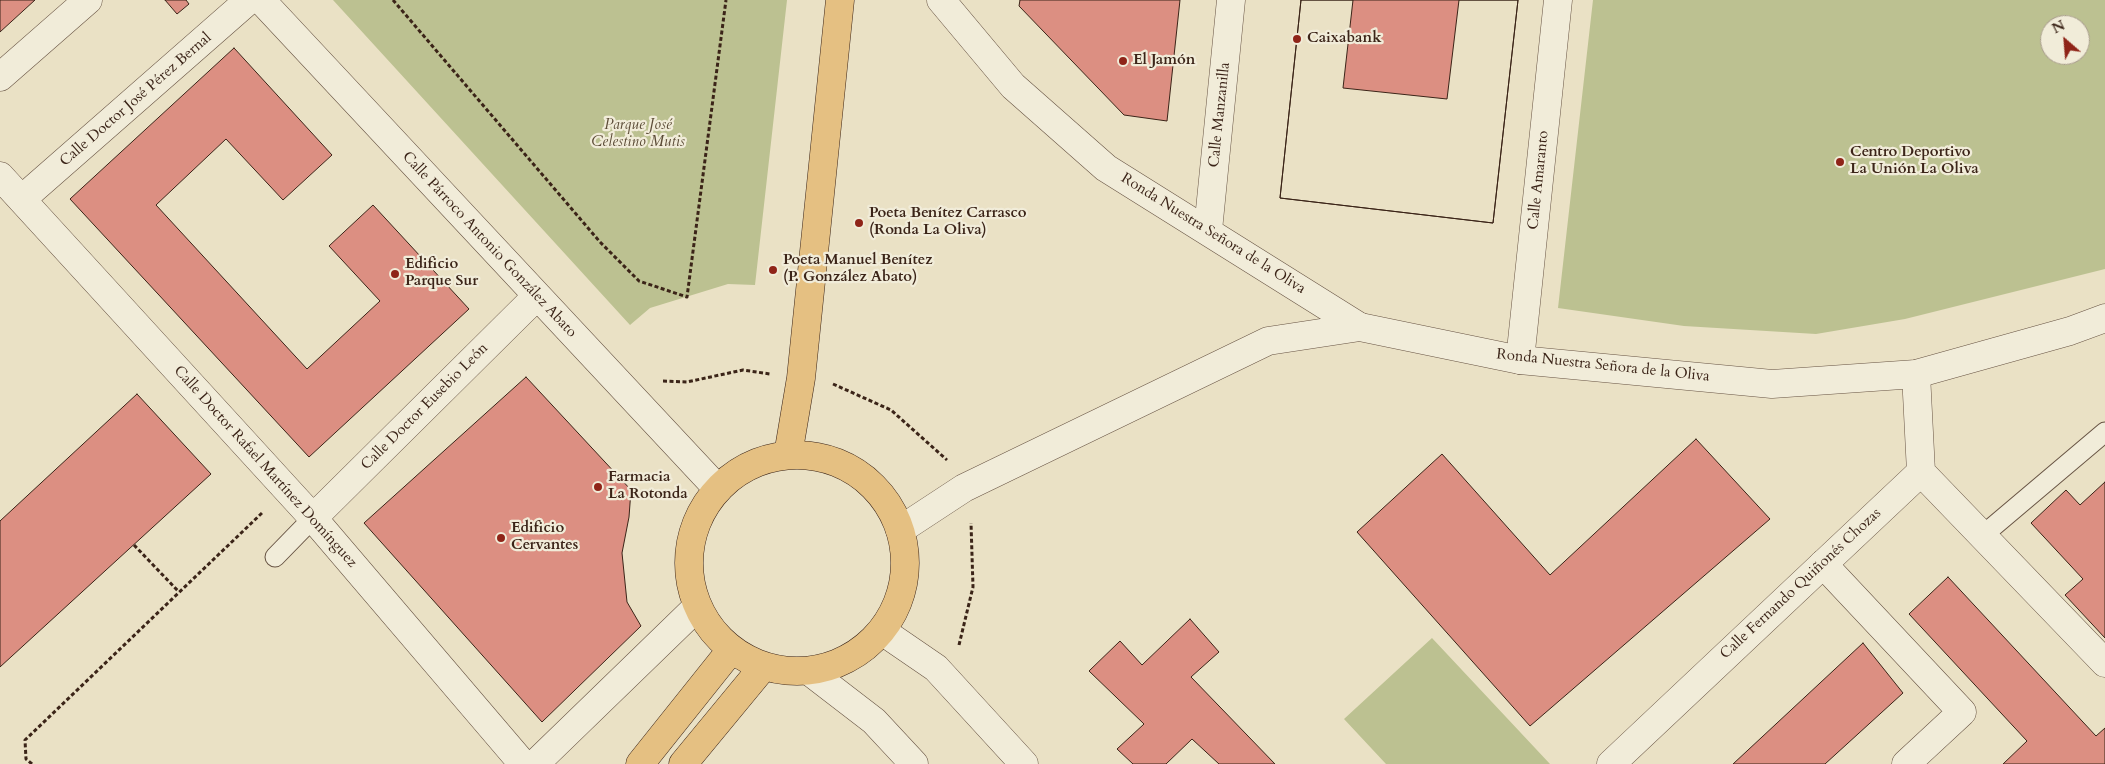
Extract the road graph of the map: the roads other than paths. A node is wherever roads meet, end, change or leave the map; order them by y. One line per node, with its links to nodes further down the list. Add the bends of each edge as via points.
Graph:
1 (88, 0): 8 (street)
2 (249, 0): 10 (street, Calle Doctor José Pérez Bernal)
3 (261, 0): 12 (street, Calle Párroco Antonio González Abato)
4 (840, 0): 18 (main road, via 801,378)
5 (941, 0): 11 (street, Ronda Nuestra Señora de la Oliva, via 1013,86 1106,168)
6 (1231, 0): 11 (street, Calle Manzanilla)
7 (1558, 0): 15 (street, Calle Amaranto)
8 (0, 77)
9 (0, 176): 10 (street, Calle Doctor Rafael Martínez Domínguez)
10 (22, 199): 21 (street, Calle Doctor Rafael Martínez Domínguez)
11 (1208, 230): 14 (street, Ronda Nuestra Señora de la Oliva)
12 (537, 296): 20 (street, Calle Párroco Antonio González Abato); 21 (street, Calle Doctor Eusebio León)
13 (2105, 318): 16 (street, Ronda Nuestra Señora de la Oliva, via 2070,331)
14 (1360, 326): 15 (street, Ronda Nuestra Señora de la Oliva); 22 (street, via 1268,341 964,488)
15 (1520, 360): 16 (street, Ronda Nuestra Señora de la Oliva, via 1772,384)
16 (1916, 374): 19 (street)
17 (2105, 432): 23 (lane)
18 (788, 456): 20 (main road, via 762,461 738,472); 22 (main road, via 817,457 845,466 869,482 888,504)
19 (1921, 472): 23 (street); 25 (street, Calle Fernando Quiñonés Chozas)
20 (718, 489): 26 (main road, via 700,515 690,545 688,576)
21 (313, 518): 24 (lane); 32 (street, Calle Doctor Rafael Martínez Domínguez)
22 (900, 530): 27 (main road, via 905,565 899,600)
23 (1982, 536): 29 (street)
24 (275, 557)
25 (1823, 564): 38 (street, Calle Fernando Quiñonés Chozas); 39 (street, via 1962,712)
26 (697, 607): 28 (main road, via 712,631); 33 (street)
27 (882, 631): 31 (main road, via 861,650 836,664); 37 (street, via 936,668)
28 (732, 650): 30 (main road); 34 (main road)
29 (2105, 663)
30 (763, 667): 31 (main road, via 786,672); 35 (main road)
31 (809, 671): 36 (street, via 874,721)
32 (523, 764)
33 (535, 764)
34 (640, 764)
35 (684, 764)
36 (914, 764)
37 (1024, 764)
38 (1611, 764)
39 (1906, 764)

